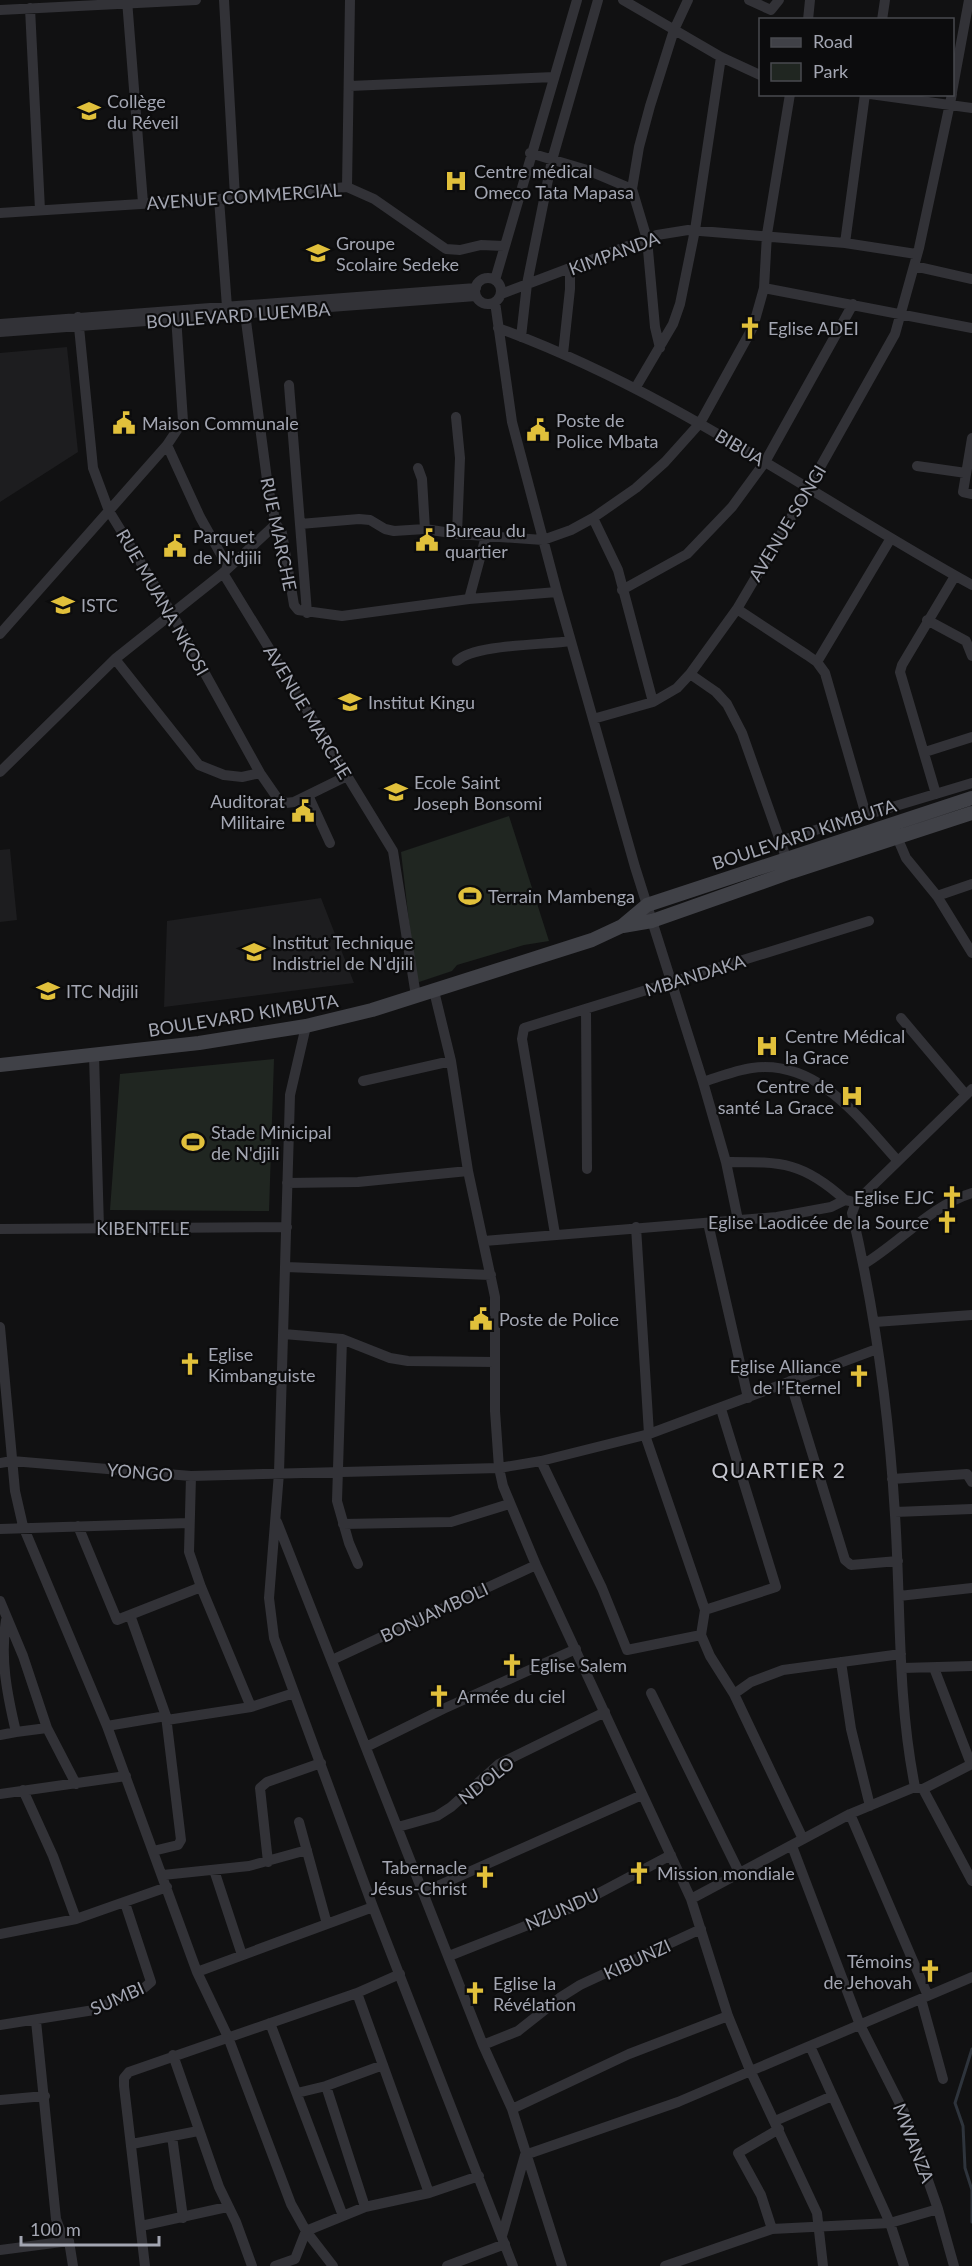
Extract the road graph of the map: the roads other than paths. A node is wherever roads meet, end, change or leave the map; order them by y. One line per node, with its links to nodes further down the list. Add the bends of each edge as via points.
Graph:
1 (196, 0): 13 (street)
2 (224, 0): 33 (street)
3 (350, 0): 22 (street)
4 (577, 0): 21 (street)
5 (598, 0): 30 (street)
6 (623, 0): 18 (street)
7 (688, 0): 18 (street)
8 (749, 0): 9 (street, via 771,10)
9 (779, 0)
10 (810, 0): 16 (street)
11 (885, 0): 17 (street)
12 (969, 0): 23 (street)
13 (127, 2): 14 (street); 35 (street)
14 (30, 8): 15 (street); 36 (street)
15 (0, 10)
16 (808, 18)
17 (882, 18)
18 (674, 30): 19 (street); 32 (street, via 639,147)
19 (721, 57): 20 (street); 38 (street)
20 (759, 75)
21 (554, 77): 22 (street); 29 (street)
22 (350, 86): 31 (street)
23 (954, 86)
24 (790, 96): 39 (street)
25 (865, 96): 41 (street)
26 (912, 96): 27 (street)
27 (952, 97): 28 (street); 43 (street)
28 (972, 108)
29 (530, 153): 30 (street); 42 (street)
30 (552, 160): 32 (street); 48 (street)
31 (347, 187): 33 (street, AVENUE COMMERCIAL); 42 (street, AVENUE COMMERCIAL, via 374,199 446,249)
32 (632, 189): 40 (street)
33 (235, 197): 34 (street, AVENUE COMMERCIAL)
34 (219, 199): 35 (street, AVENUE COMMERCIAL); 53 (street)
35 (143, 203): 36 (street, AVENUE COMMERCIAL)
36 (40, 210): 37 (street, AVENUE COMMERCIAL)
37 (0, 213)
38 (695, 230): 39 (street, KIMPANDA); 40 (street, KIMPANDA); 63 (street, via 680,304)
39 (767, 234): 41 (street, KIMPANDA); 49 (street)
40 (647, 239): 45 (street, KIMPANDA); 63 (street)
41 (845, 243): 43 (street, KIMPANDA)
42 (504, 246): 47 (street)
43 (916, 255): 44 (street)
44 (914, 266): 46 (street); 55 (street)
45 (570, 269): 48 (street, KIMPANDA); 64 (street)
46 (972, 279)
47 (495, 280): 50 (street, via 485,279); 51 (street, via 500,286)
48 (527, 284): 51 (street, KIMPANDA); 62 (street)
49 (764, 288): 52 (street); 68 (street, via 753,327)
50 (476, 292): 51 (street, via 484,304); 54 (street, BOULEVARD LUEMBA)
51 (498, 298): 59 (street)
52 (853, 304): 55 (street); 71 (street)
53 (227, 307): 54 (street, BOULEVARD LUEMBA); 56 (street, BOULEVARD LUEMBA)
54 (244, 310): 56 (street, BOULEVARD LUEMBA); 79 (street, RUE MARCHE)
55 (902, 314): 60 (street); 75 (street, AVENUE SONGI, via 895,334)
56 (176, 316): 57 (street, BOULEVARD LUEMBA); 70 (street, via 183,421)
57 (78, 322): 58 (street, BOULEVARD LUEMBA); 61 (street, BOULEVARD LUEMBA); 77 (street, RUE MUANA NKOSI, via 93,468)
58 (0, 324)
59 (498, 328): 62 (street, BIBUA); 85 (street, via 512,422)
60 (972, 328)
61 (0, 332)
62 (521, 337): 64 (street, BIBUA)
63 (660, 348): 66 (street)
64 (563, 354): 66 (street, BIBUA)
65 (289, 385): 80 (street)
66 (636, 387): 68 (street, BIBUA)
67 (456, 417): 82 (street, via 460,468)
68 (700, 423): 71 (street, BIBUA); 78 (street, via 650,475)
69 (972, 438): 74 (street)
70 (167, 445): 77 (street); 86 (street, AVENUE MARCHE)
71 (765, 462): 75 (street, BIBUA); 89 (street, via 732,507 687,554)
72 (918, 466): 74 (street)
73 (418, 468): 81 (street)
74 (966, 473): 76 (street)
75 (809, 487): 84 (street, BIBUA); 92 (street, AVENUE SONGI)
76 (967, 493)
77 (109, 511): 93 (street, RUE MUANA NKOSI); 96 (street)
78 (593, 518): 85 (street); 89 (street, via 618,570)
79 (276, 524): 86 (street); 94 (street, RUE MARCHE, via 282,533 294,605)
80 (300, 525): 81 (street, via 359,519 394,531); 94 (street)
81 (424, 530): 82 (street)
82 (457, 534): 83 (street)
83 (486, 536): 85 (street); 91 (street)
84 (891, 538): 87 (street, BIBUA); 101 (street)
85 (543, 540): 90 (street)
86 (226, 570): 93 (street); 109 (street, AVENUE MARCHE)
87 (955, 576): 88 (street, BIBUA); 95 (street)
88 (972, 585)
89 (622, 590): 103 (street)
90 (557, 592): 91 (street, RUE MARCHE); 97 (street)
91 (469, 598): 94 (street, RUE MARCHE, via 342,616)
92 (737, 609): 101 (street); 102 (street, AVENUE SONGI)
93 (171, 612): 99 (street); 108 (street, RUE MUANA NKOSI)
94 (307, 613)
95 (927, 620): 98 (street, via 966,641); 106 (street, via 900,672)
96 (0, 634)
97 (571, 641): 100 (street, via 478,651); 104 (street)
98 (972, 656)
99 (115, 659): 107 (street); 108 (street, via 199,765 224,775)
100 (457, 661)
101 (817, 662): 115 (street, via 825,673)
102 (690, 675): 103 (street, AVENUE SONGI); 117 (street, via 727,704 742,733)
103 (653, 702): 104 (street, AVENUE SONGI)
104 (593, 719): 123 (street)
105 (972, 737): 106 (street)
106 (925, 752): 111 (street)
107 (0, 772)
108 (260, 773): 112 (street, RUE MUANA NKOSI, via 278,799 286,803)
109 (347, 776): 112 (street, RUE MUANA NKOSI); 130 (street, AVENUE MARCHE, via 393,851)
110 (972, 783): 111 (street)
111 (936, 794): 115 (street)
112 (308, 795): 118 (street)
113 (972, 798): 119 (street, BOULEVARD KIMBUTA)
114 (972, 813): 116 (street, BOULEVARD KIMBUTA)
115 (866, 815): 117 (street)
116 (897, 837): 120 (street, BOULEVARD KIMBUTA); 122 (street, via 906,858)
117 (779, 841): 119 (street)
118 (330, 843)
119 (786, 858): 120 (street); 123 (street, BOULEVARD KIMBUTA)
120 (791, 872): 124 (street, BOULEVARD KIMBUTA)
121 (972, 884): 122 (street)
122 (937, 896): 127 (street)
123 (647, 905): 124 (street); 126 (street)
124 (652, 921): 126 (street, BOULEVARD KIMBUTA); 128 (street)
125 (869, 921): 128 (street, MBANDAKA)
126 (622, 926): 129 (street, BOULEVARD KIMBUTA, via 592,940)
127 (972, 953)
128 (671, 982): 131 (street, MBANDAKA); 138 (street)
129 (434, 991): 130 (street, BOULEVARD KIMBUTA); 135 (street)
130 (416, 996): 133 (street, BOULEVARD KIMBUTA)
131 (586, 1009): 142 (street); 154 (street, MBANDAKA, via 522,1031)
132 (901, 1018): 139 (street)
133 (306, 1026): 134 (street, BOULEVARD KIMBUTA); 144 (street, via 290,1095)
134 (94, 1055): 136 (street, BOULEVARD KIMBUTA); 152 (street)
135 (451, 1061): 137 (street); 143 (street)
136 (0, 1065)
137 (363, 1081)
138 (703, 1082): 140 (street, via 769,1066 801,1073 832,1093); 141 (street)
139 (969, 1092): 140 (street)
140 (897, 1160): 147 (street)
141 (726, 1162): 146 (street, via 800,1168 826,1183); 148 (street)
142 (587, 1168)
143 (468, 1171): 144 (street, via 379,1180); 155 (street)
144 (287, 1183): 150 (street)
145 (972, 1193): 156 (street, via 937,1212)
146 (844, 1200): 147 (street); 148 (street, via 816,1211)
147 (856, 1202): 156 (street, via 852,1213)
148 (738, 1220): 149 (street)
149 (708, 1223): 151 (street); 167 (street)
150 (287, 1227): 152 (street, KIBENTELE); 157 (street)
151 (636, 1227): 154 (street); 169 (street)
152 (99, 1228): 153 (street, KIBENTELE)
153 (0, 1229)
154 (555, 1234): 155 (street)
155 (484, 1241): 158 (street)
156 (864, 1263): 160 (street)
157 (286, 1267): 158 (street); 162 (street)
158 (491, 1275): 165 (street, via 496,1316)
159 (972, 1316): 160 (street)
160 (875, 1322): 164 (street)
161 (0, 1327): 170 (street)
162 (284, 1334): 163 (street); 175 (street)
163 (342, 1338): 165 (street, via 390,1358 408,1361); 174 (street)
164 (877, 1349): 166 (street, YONGO); 177 (street)
165 (495, 1362): 173 (street)
166 (790, 1381): 167 (street, YONGO); 188 (street, via 845,1560 851,1565)
167 (748, 1398): 168 (street, YONGO)
168 (721, 1409): 169 (street, YONGO); 195 (street, via 776,1587)
169 (647, 1435): 171 (street, YONGO); 195 (street)
170 (12, 1461): 172 (street, YONGO); 176 (street, YONGO); 185 (street)
171 (541, 1461): 173 (street, YONGO); 198 (street, via 627,1650)
172 (0, 1462)
173 (499, 1468): 174 (street, YONGO); 179 (street)
174 (337, 1472): 175 (street, YONGO); 184 (street, via 337,1501)
175 (279, 1473): 176 (street, YONGO); 182 (street)
176 (191, 1476): 183 (street)
177 (892, 1479): 178 (street, via 967,1474); 181 (street)
178 (972, 1482)
179 (509, 1504): 184 (street, via 451,1522); 190 (street)
180 (972, 1509): 181 (street)
181 (895, 1512): 188 (street)
182 (276, 1521): 201 (street); 206 (street, via 269,1619)
183 (189, 1523): 186 (street); 191 (street, via 189,1552)
184 (343, 1524): 189 (street)
185 (23, 1526): 186 (street); 187 (street); 212 (street)
186 (78, 1526): 196 (street, via 115,1618)
187 (0, 1528)
188 (898, 1562): 193 (street)
189 (358, 1564)
190 (536, 1565): 199 (street); 201 (street, BONJAMBOLI)
191 (201, 1587): 196 (street); 209 (street)
192 (972, 1588): 193 (street)
193 (899, 1596): 200 (street)
194 (0, 1602): 197 (street)
195 (705, 1610): 198 (street)
196 (130, 1615): 211 (street)
197 (6, 1620): 213 (street, via 23,1656); 214 (street, via 3,1665)
198 (701, 1635): 208 (street)
199 (576, 1648): 210 (street); 216 (street)
200 (901, 1654): 202 (street); 204 (street)
201 (332, 1660): 216 (street)
202 (841, 1662): 208 (street, via 767,1674); 225 (street, via 851,1729)
203 (972, 1666): 205 (street)
204 (903, 1668): 205 (street); 221 (street, via 906,1735)
205 (934, 1668): 218 (street)
206 (294, 1693): 209 (street); 217 (street)
207 (651, 1693): 236 (street)
208 (734, 1694): 229 (street)
209 (251, 1707): 211 (street)
210 (604, 1712): 224 (street); 228 (street, NDOLO, via 499,1764 436,1816)
211 (167, 1718): 212 (street); 232 (street, via 181,1840 178,1845)
212 (107, 1726): 219 (street)
213 (47, 1728): 214 (street); 220 (street)
214 (16, 1732): 215 (street)
215 (0, 1735)
216 (366, 1748): 228 (street)
217 (321, 1763): 234 (street, via 260,1788); 243 (street)
218 (972, 1764): 221 (street)
219 (126, 1776): 220 (street); 232 (street)
220 (76, 1784): 222 (street)
221 (919, 1788): 225 (street); 238 (street)
222 (23, 1791): 223 (street); 244 (street)
223 (0, 1794)
224 (642, 1795): 233 (street); 240 (street)
225 (870, 1806): 226 (street)
226 (850, 1814): 229 (street); 254 (street)
227 (298, 1822): 231 (street)
228 (398, 1827): 240 (street)
229 (803, 1839): 230 (street)
230 (792, 1846): 236 (street); 259 (street, MWANZA)
231 (307, 1850): 234 (street); 245 (street)
232 (153, 1851): 237 (street)
233 (671, 1855): 241 (street); 249 (street, NZUNDU, via 571,1908)
234 (268, 1862): 235 (street)
235 (214, 1870): 237 (street); 248 (street)
236 (739, 1872): 241 (street)
237 (163, 1875): 239 (street)
238 (972, 1881)
239 (167, 1887): 242 (street); 250 (street)
240 (424, 1892): 249 (street)
241 (691, 1899): 246 (street)
242 (125, 1903): 244 (street); 256 (street, SUMBI, via 151,1982 94,2010)
243 (373, 1907): 245 (street); 251 (street)
244 (76, 1919): 247 (street)
245 (327, 1924): 248 (street)
246 (701, 1929): 255 (street); 261 (street, KIBUNZI, via 580,1985 518,2031)
247 (0, 1935)
248 (242, 1955): 250 (street)
249 (449, 1956): 261 (street)
250 (197, 1972): 260 (street)
251 (400, 1974): 253 (street); 278 (street)
252 (972, 1977): 254 (street)
253 (357, 1994): 257 (street); 264 (street)
254 (925, 1998): 259 (street); 266 (street)
255 (728, 2016): 265 (street); 272 (street, via 629,2054)
256 (36, 2021): 258 (street, SUMBI); 269 (street)
257 (270, 2024): 260 (street); 268 (street)
258 (0, 2025)
259 (861, 2025): 262 (street); 282 (street, MWANZA, via 904,2112)
260 (228, 2037): 263 (street); 289 (street, via 291,2204)
261 (483, 2044): 272 (street)
262 (810, 2046): 265 (street); 270 (street)
263 (173, 2055): 274 (street); 276 (street, via 129,2072 124,2078)
264 (383, 2065): 267 (street); 279 (street)
265 (750, 2070): 273 (street); 277 (street, via 678,2102)
266 (943, 2079)
267 (326, 2086): 268 (street); 281 (street)
268 (297, 2093): 283 (street)
269 (45, 2096): 271 (street); 291 (street, via 56,2219)
270 (832, 2096): 273 (street); 285 (street)
271 (0, 2100)
272 (512, 2109): 277 (street)
273 (777, 2125): 287 (street); 288 (street, via 738,2153 761,2195)
274 (198, 2131): 275 (street); 280 (street)
275 (172, 2136): 276 (street); 284 (street)
276 (132, 2144): 286 (street)
277 (525, 2155): 290 (street); 301 (street)
278 (479, 2176): 279 (street); 290 (street)
279 (429, 2193): 281 (street)
280 (227, 2207): 284 (street); 296 (street)
281 (366, 2207): 283 (street)
282 (938, 2209): 285 (street); 305 (street, MWANZA)
283 (343, 2216): 289 (street)
284 (183, 2218): 286 (street)
285 (890, 2223): 287 (street); 304 (street)
286 (141, 2226): 295 (street)
287 (820, 2226): 288 (street); 303 (street)
288 (772, 2229): 302 (street)
289 (306, 2231): 297 (street, via 295,2259); 298 (street)
290 (503, 2240): 293 (street); 300 (street)
291 (69, 2241): 292 (street); 294 (street)
292 (0, 2250)
293 (459, 2264): 299 (street)
294 (73, 2266)
295 (145, 2266)
296 (252, 2266)
297 (275, 2266)
298 (333, 2266)
299 (447, 2266)
300 (513, 2266)
301 (562, 2266)
302 (665, 2266)
303 (823, 2266)
304 (904, 2266)
305 (954, 2266)

